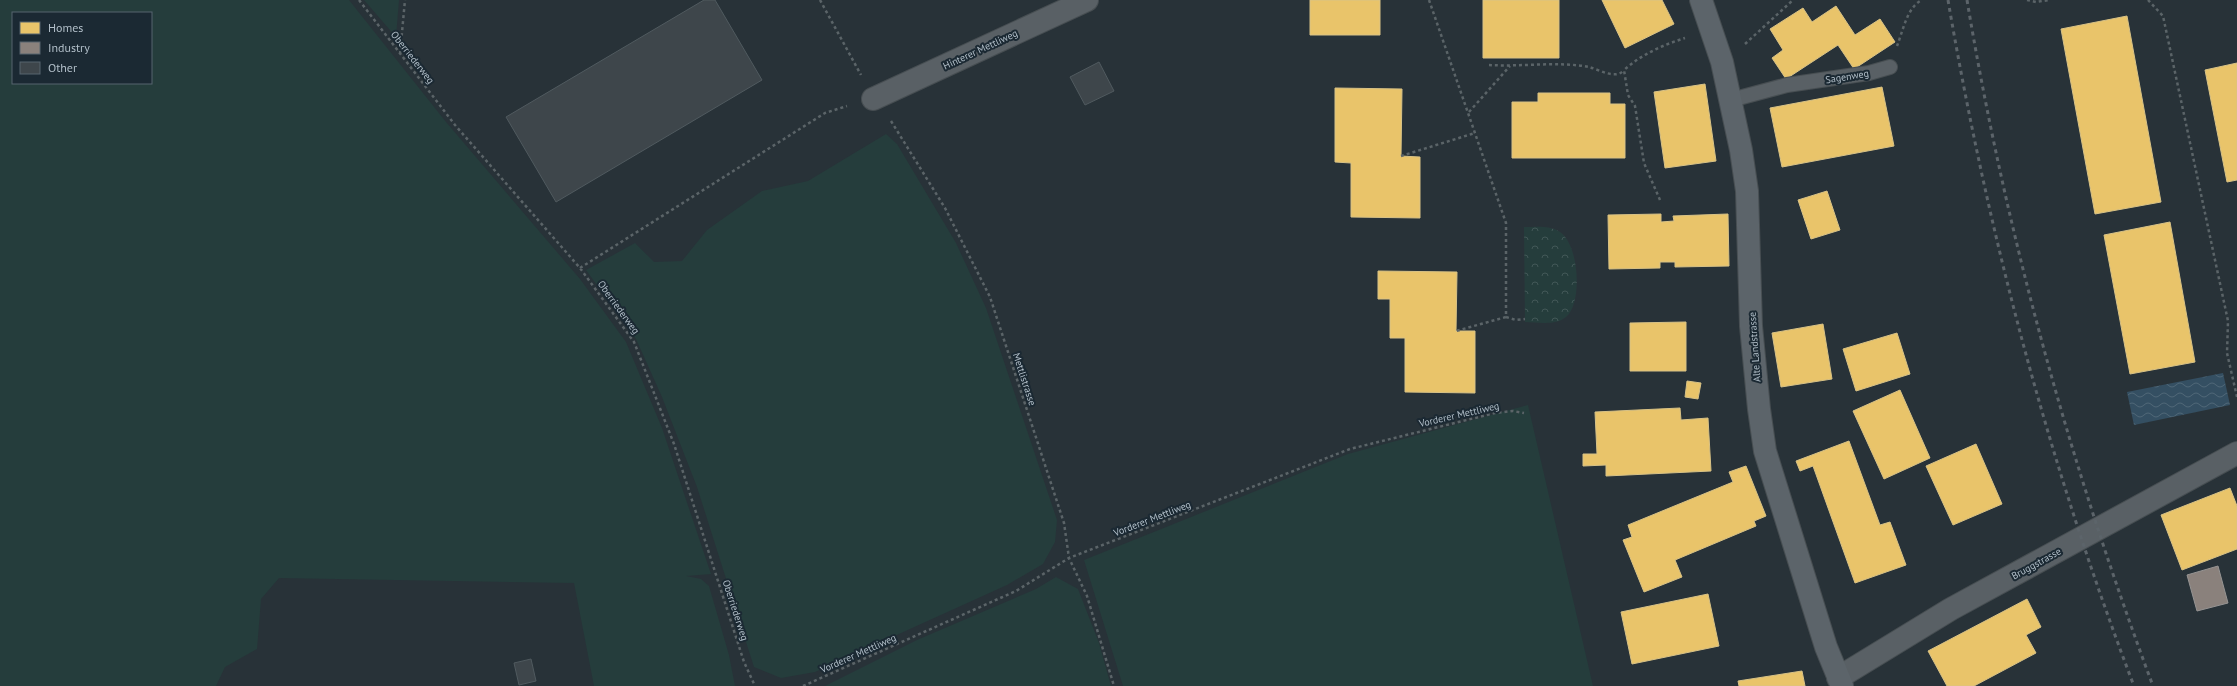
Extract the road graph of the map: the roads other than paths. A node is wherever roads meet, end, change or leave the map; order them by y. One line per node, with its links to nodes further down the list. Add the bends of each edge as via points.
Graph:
1 (1087, 0): 4 (street, Hinterer Mettliweg)
2 (1702, 0): 5 (main road, Alte Landstrasse)
3 (1890, 67): 5 (lane, Sagenweg, via 1869,73 1787,86)
4 (873, 99)
5 (1731, 100): 7 (main road, Alte Landstrasse, via 1747,191 1751,326 1765,451 1826,647)
6 (2237, 453): 7 (street, Bruggstrasse, via 1951,609)
7 (1840, 682)

